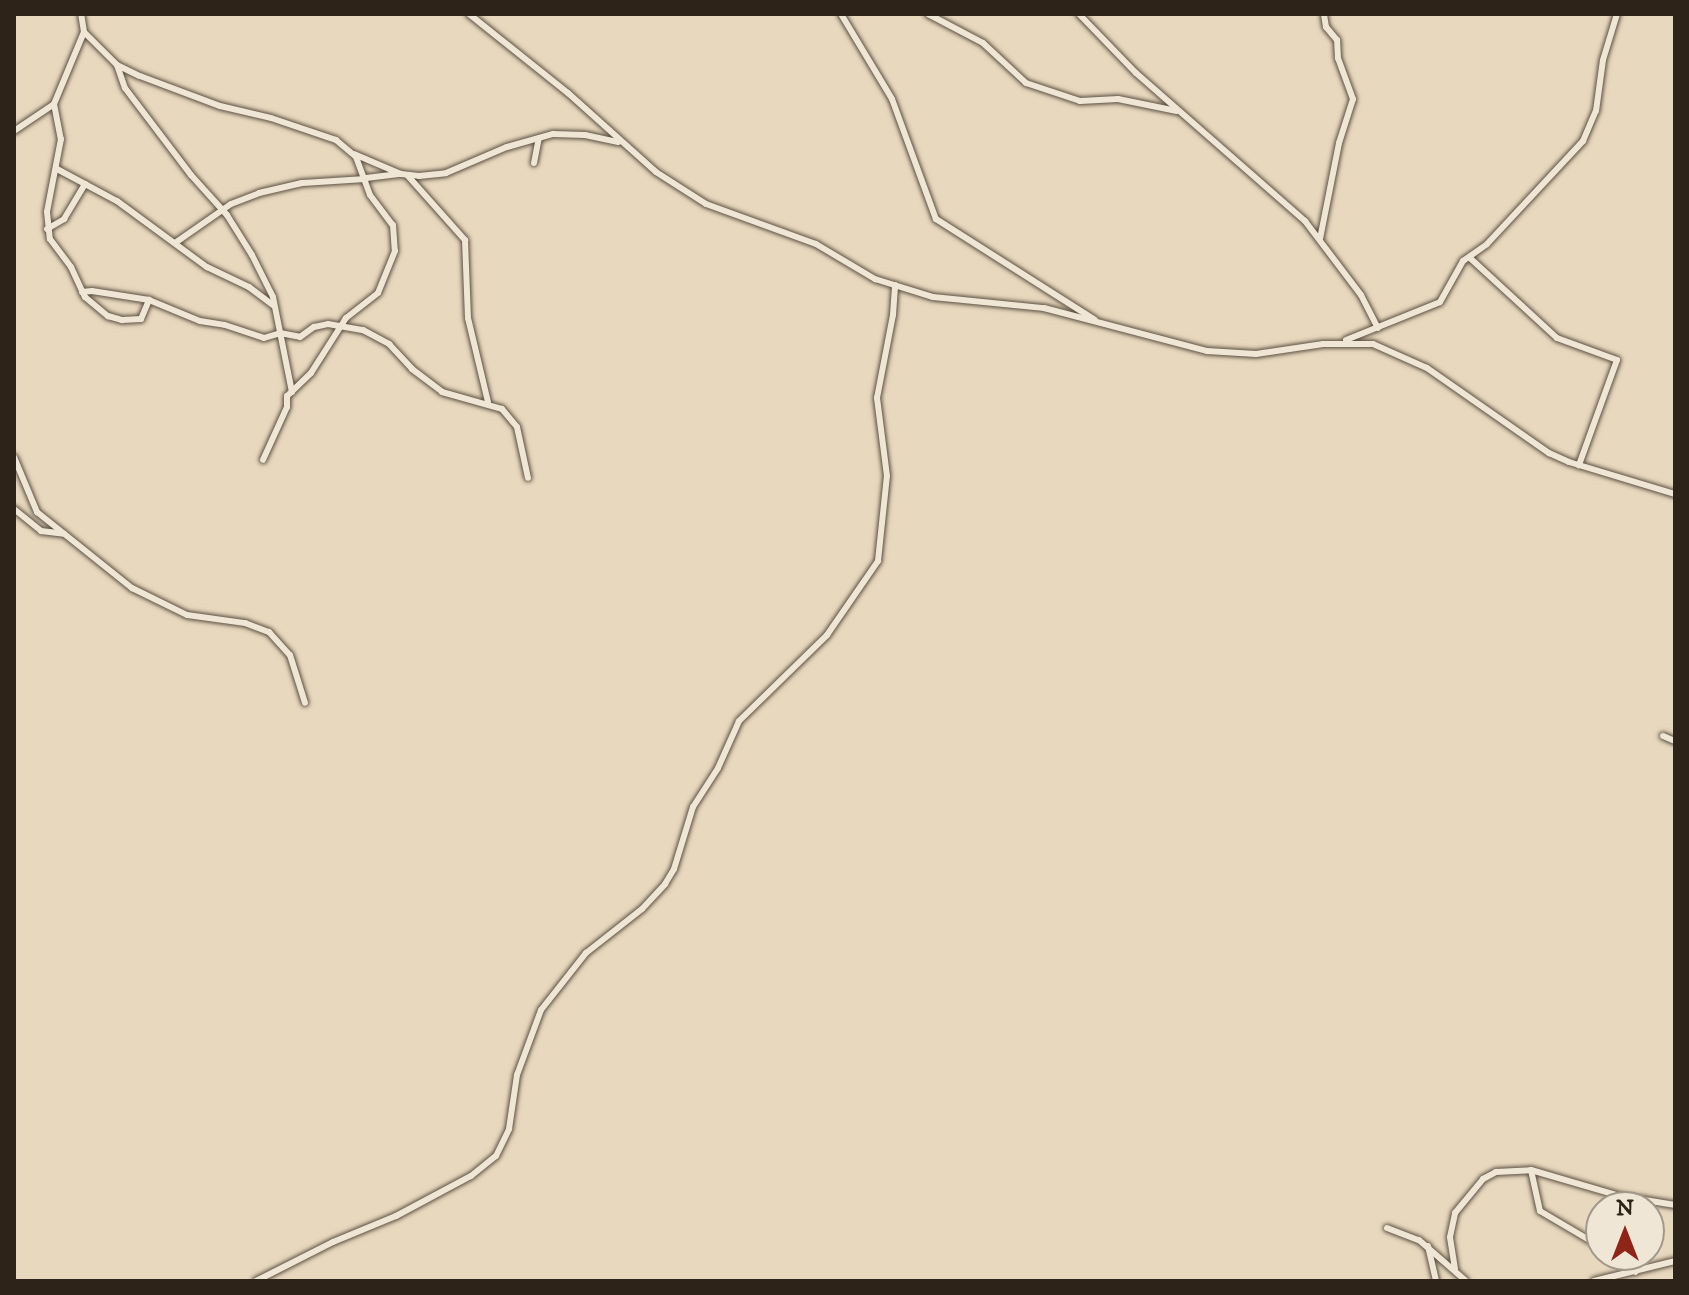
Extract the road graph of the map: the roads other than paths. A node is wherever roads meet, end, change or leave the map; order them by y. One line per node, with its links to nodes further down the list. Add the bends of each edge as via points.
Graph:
1 (81, 14): 8 (street)
2 (469, 14): 14 (street)
3 (841, 14): 30 (street, via 892,99 936,219)
4 (928, 14): 11 (street, via 983,43 1026,83 1080,101 1118,99)
5 (1079, 14): 11 (street)
6 (1324, 14): 23 (street, via 1353,99)
7 (1617, 14): 25 (street, via 1596,111 1583,141)
8 (84, 32): 9 (street); 10 (street)
9 (117, 65): 15 (street, via 220,106 320,133); 21 (street, via 125,88)
10 (54, 104): 12 (street); 17 (street, via 61,129)
11 (1180, 111): 23 (street)
12 (14, 131)
13 (539, 138): 14 (street, via 585,135); 16 (street); 18 (street, via 446,173)
14 (621, 142): 26 (street, via 706,204 816,244)
15 (353, 154): 18 (street); 19 (street)
16 (534, 163)
17 (57, 169): 20 (street); 22 (street)
18 (404, 175): 19 (street); 36 (street, via 465,240 469,325)
19 (366, 179): 21 (street, via 290,185); 31 (street, via 370,195 393,225 395,251 378,293)
20 (85, 184): 22 (street, via 64,219); 24 (street)
21 (223, 209): 24 (street); 29 (street, via 268,285)
22 (47, 229): 27 (street)
23 (1320, 239): 32 (street)
24 (175, 243): 29 (street)
25 (1470, 258): 32 (street, via 1456,271 1440,302); 39 (street, via 1557,338 1617,360)
26 (895, 285): 30 (street, via 933,297 1015,304); 55 (street, via 877,398 887,476 878,561 827,635 739,721 693,807 665,884 586,953 541,1010 517,1075 509,1129 496,1156 471,1176 396,1216)
27 (82, 292): 28 (street); 28 (street, via 115,320 141,319)
28 (149, 300): 33 (street, via 253,335 269,338)
29 (273, 305): 33 (street)
30 (1099, 323): 34 (street, via 1230,354)
31 (340, 325): 33 (street, via 316,326 300,337); 35 (street, via 316,367); 36 (street, via 384,340 442,392)
32 (1378, 328): 34 (street)
33 (280, 333): 35 (street)
34 (1340, 343): 39 (street, via 1373,344 1405,355 1549,453)
35 (292, 392): 38 (street)
36 (488, 402): 40 (street, via 517,427)
37 (14, 457): 43 (street, via 32,506)
38 (263, 460)
39 (1579, 465): 41 (street)
40 (528, 478)
41 (1675, 494)
42 (14, 509): 43 (street, via 41,531)
43 (64, 534): 44 (street, via 145,596 187,615 262,627 290,655)
44 (305, 703)
45 (1663, 736): 46 (street)
46 (1675, 741)
47 (1531, 1170): 48 (street, via 1620,1196); 50 (street, via 1540,1211); 53 (street, via 1488,1176 1462,1203 1451,1230)
48 (1675, 1205)
49 (1387, 1228): 51 (street)
50 (1585, 1238)
51 (1428, 1246): 53 (street); 56 (street)
52 (1675, 1261): 54 (street)
53 (1455, 1269): 57 (street)
54 (1636, 1272): 58 (street)
55 (256, 1281)
56 (1436, 1281)
57 (1466, 1281)
58 (1594, 1281)

